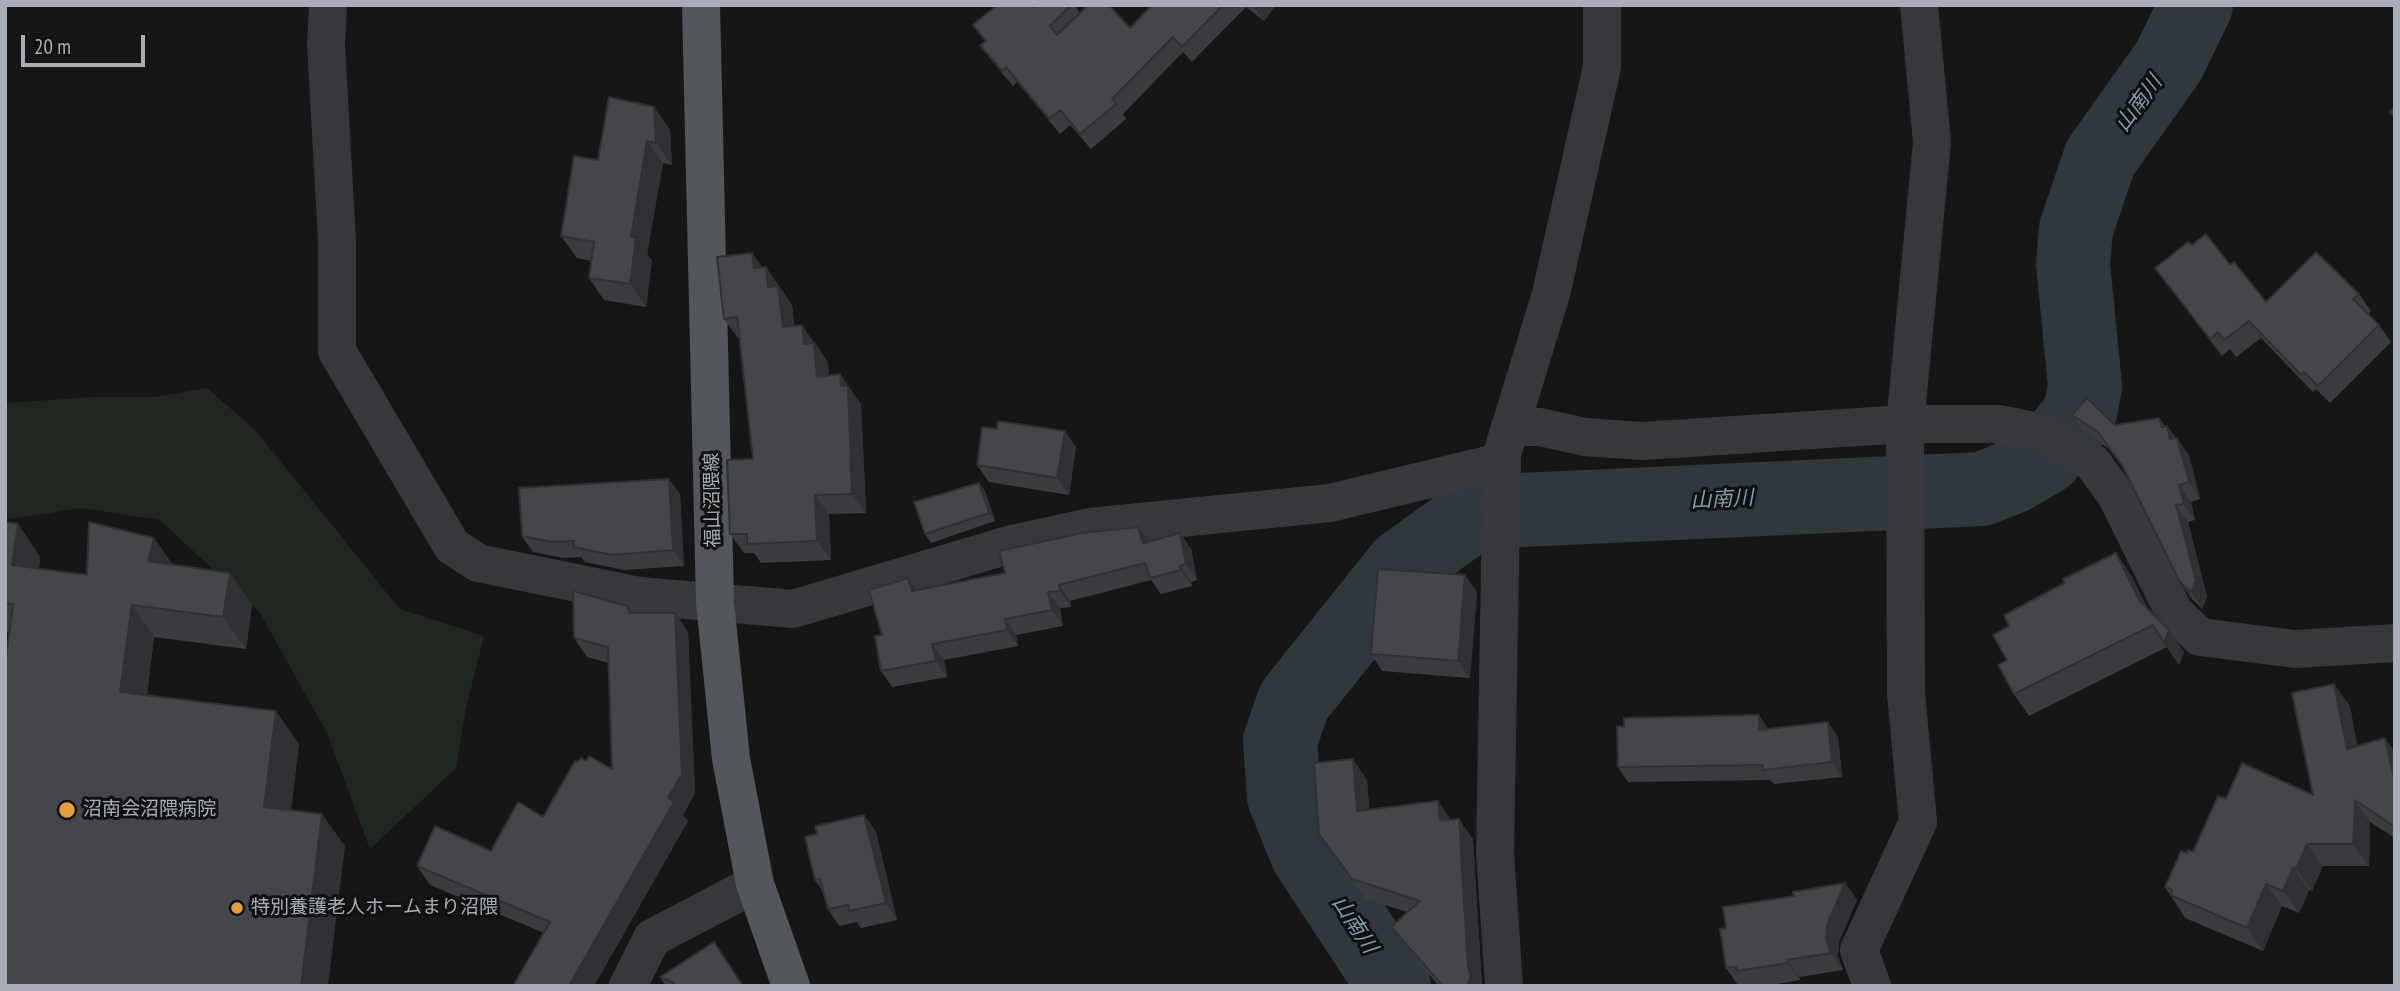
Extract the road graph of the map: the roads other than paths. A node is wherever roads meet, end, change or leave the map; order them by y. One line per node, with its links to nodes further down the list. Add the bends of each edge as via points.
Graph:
1 (328, 5): 8 (street, via 337,351 452,546 478,563 640,596)
2 (701, 5): 8 (main road, 福山沼隈線)
3 (1602, 5): 6 (street, via 1602,67 1551,294)
4 (1919, 5): 5 (street, via 1932,142)
5 (1905, 424): 6 (street, via 1642,441); 9 (street, via 2000,424 2043,433 2092,462 2116,495 2174,612 2200,637 2295,649); 14 (street, via 1906,693 1918,822 1859,950)
6 (1510, 427): 7 (street)
7 (1502, 468): 8 (street, via 1488,464 1330,503 1090,527 1012,544 793,609); 13 (street, via 1495,852)
8 (715, 602): 10 (main road, 福山沼隈線, via 731,759)
9 (2395, 643)
10 (755, 884): 11 (street, via 652,938); 12 (main road, 福山沼隈線)
11 (628, 986)
12 (791, 986)
13 (1504, 986)
14 (1872, 986)

